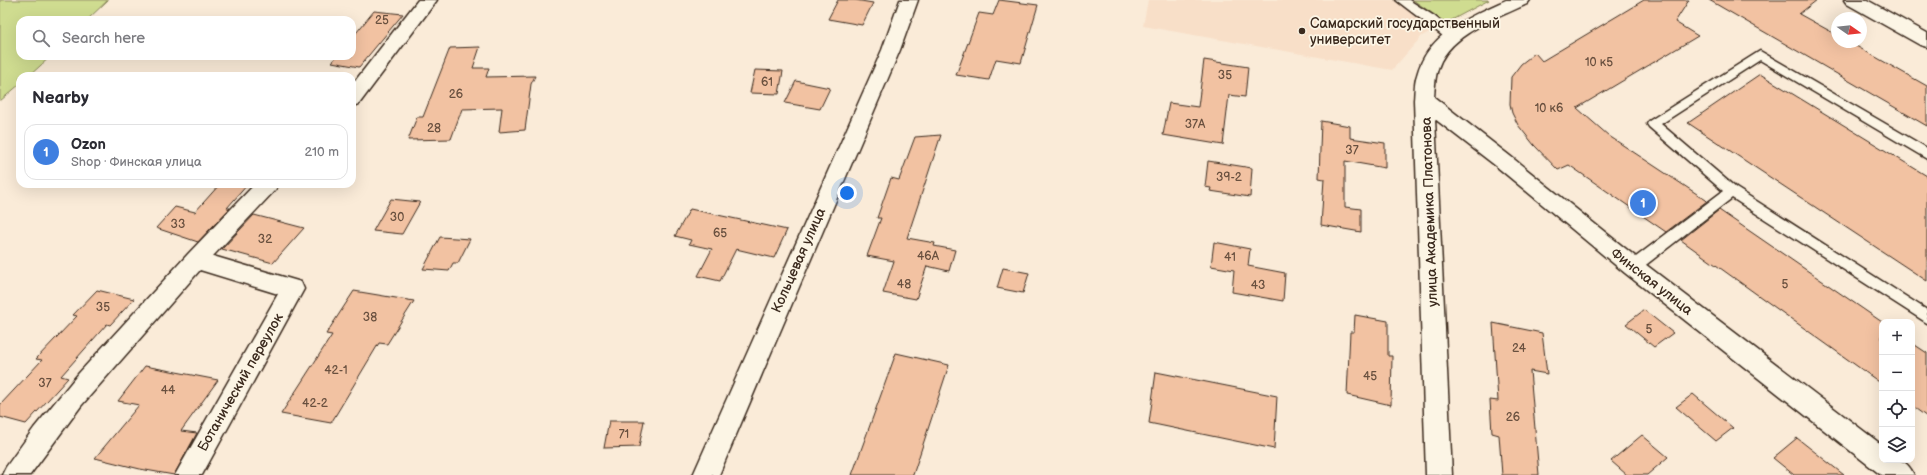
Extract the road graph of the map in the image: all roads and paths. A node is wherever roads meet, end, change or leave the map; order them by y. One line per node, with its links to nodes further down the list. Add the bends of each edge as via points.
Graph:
1 (428, 0): 8 (street)
2 (908, 0): 20 (street, Кольцевая улица, via 891,50)
3 (1401, 0): 6 (lane)
4 (1521, 0): 6 (street, улица Академика Платонова)
5 (1853, 0): 7 (street)
6 (1451, 36): 9 (street, улица Академика Платонова, via 1435,54 1426,75)
7 (1927, 41)
8 (356, 94)
9 (1424, 100): 14 (street, Финская улица); 21 (street, улица Академика Платонова)
10 (1927, 154): 12 (lane, via 1760,55 1653,124)
11 (264, 188): 13 (street)
12 (1732, 191): 14 (lane); 15 (lane)
13 (196, 260): 18 (street, via 37,441); 19 (street, Ботанический переулок, via 293,289)
14 (1633, 267): 16 (street, Финская улица)
15 (1927, 317)
16 (1879, 458)
17 (1886, 463): 22 (street, Финская улица)
18 (15, 475)
19 (188, 475)
20 (706, 475)
21 (1439, 475)
22 (1902, 475)

